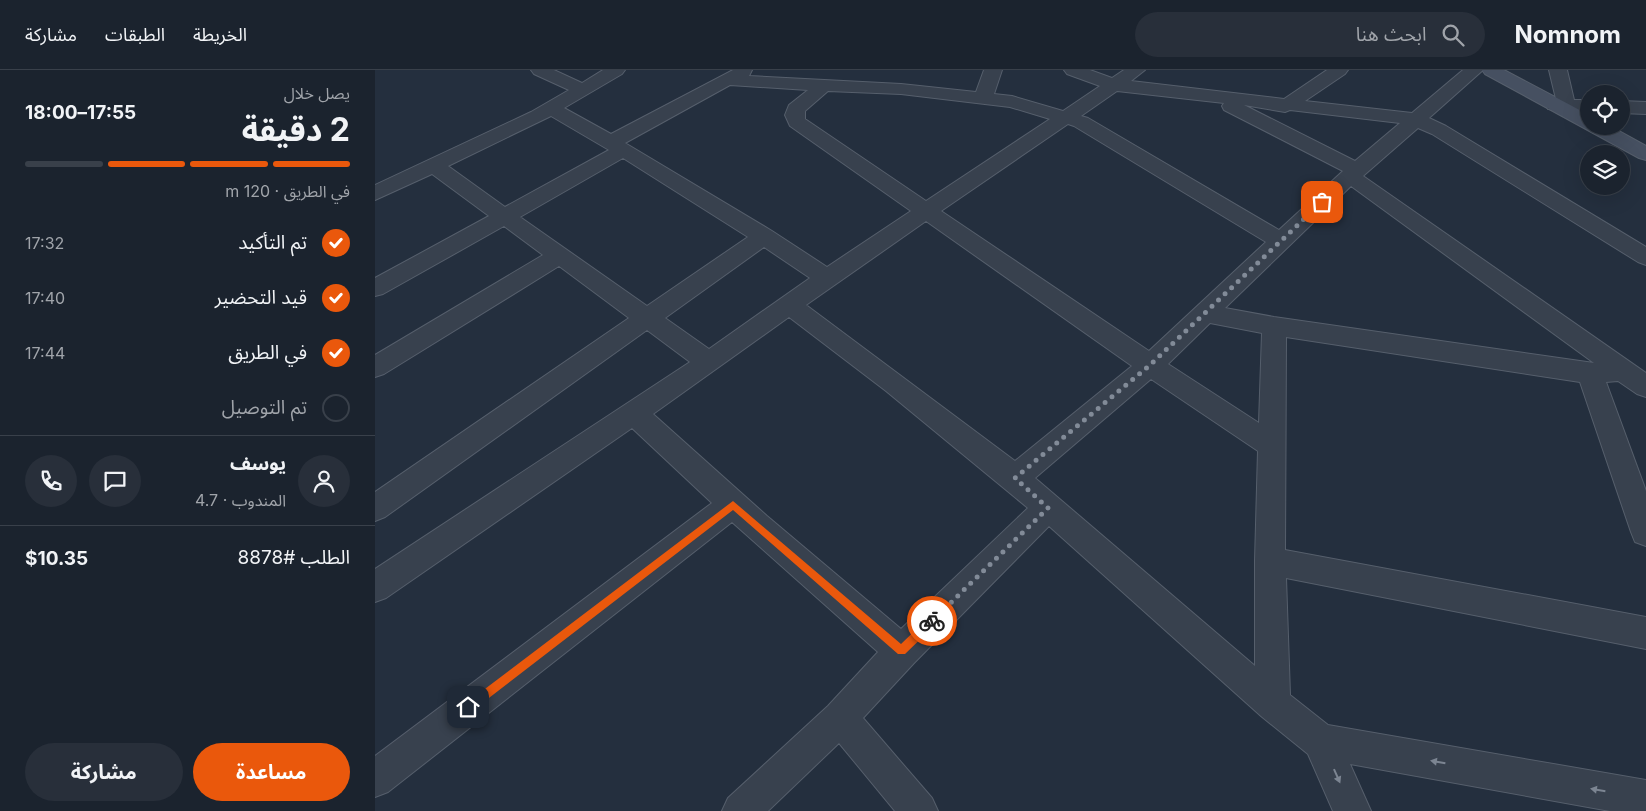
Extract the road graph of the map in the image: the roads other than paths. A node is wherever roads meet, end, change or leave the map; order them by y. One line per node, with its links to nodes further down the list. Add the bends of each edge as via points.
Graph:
1 (540, 70): 14 (street)
2 (616, 70): 14 (street)
3 (746, 70): 11 (street)
4 (993, 70): 16 (street)
5 (1073, 70): 13 (street)
6 (1136, 70): 13 (street)
7 (1339, 70): 18 (street)
8 (1474, 70): 25 (street)
9 (1491, 70): 17 (street)
10 (1558, 70): 17 (street)
11 (718, 80): 12 (street); 27 (street)
12 (825, 84): 16 (street, via 901,88); 32 (street, via 797,109 797,122)
13 (1114, 85): 15 (street); 23 (street)
14 (583, 90): 21 (street)
15 (1213, 97): 18 (street); 30 (street)
16 (983, 99): 23 (street, via 1012,102)
17 (1561, 105): 19 (street); 24 (street)
18 (1285, 106): 25 (street)
19 (1580, 106)
20 (1630, 107): 22 (street)
21 (550, 108): 27 (street); 29 (street)
22 (1646, 108)
23 (1066, 117): 32 (street); 35 (street, via 1081,122)
24 (1580, 117)
25 (1414, 119): 30 (street); 37 (street, via 1439,130)
26 (1611, 135): 28 (street)
27 (618, 146): 33 (street); 34 (street)
28 (1646, 154)
29 (434, 166): 31 (street); 33 (street)
30 (1353, 173): 35 (street); 47 (street)
31 (375, 193)
32 (928, 211): 38 (street); 45 (street)
33 (504, 215): 36 (street); 39 (street)
34 (764, 236): 38 (street); 42 (street)
35 (1281, 241): 41 (street)
36 (560, 255): 42 (street); 46 (street)
37 (1646, 257)
38 (827, 278): 40 (street)
39 (375, 288)
40 (791, 305): 44 (street); 52 (street)
41 (1204, 313): 43 (street); 45 (street)
42 (648, 317): 44 (street); 54 (street)
43 (1275, 326): 48 (street); 51 (street)
44 (709, 362): 50 (street)
45 (1150, 365): 51 (street); 52 (street)
46 (375, 368)
47 (1623, 370): 48 (street); 49 (street)
48 (1590, 374): 56 (street)
49 (1646, 387)
50 (634, 413): 53 (street); 58 (street)
51 (1271, 445): 57 (street)
52 (1015, 478): 55 (street)
53 (733, 504): 60 (street); 64 (street)
54 (375, 508)
55 (1048, 508): 60 (street); 61 (street)
56 (1646, 532)
57 (1270, 561): 59 (street); 61 (street)
58 (375, 587)
59 (1646, 634)
60 (901, 651): 62 (street)
61 (1273, 704): 63 (street)
62 (840, 718): 66 (street); 67 (street)
63 (1321, 741): 65 (street, one-way to 63); 68 (street, one-way to 68)
64 (375, 779)
65 (1646, 799)
66 (741, 811)
67 (919, 811)
68 (1352, 811)

